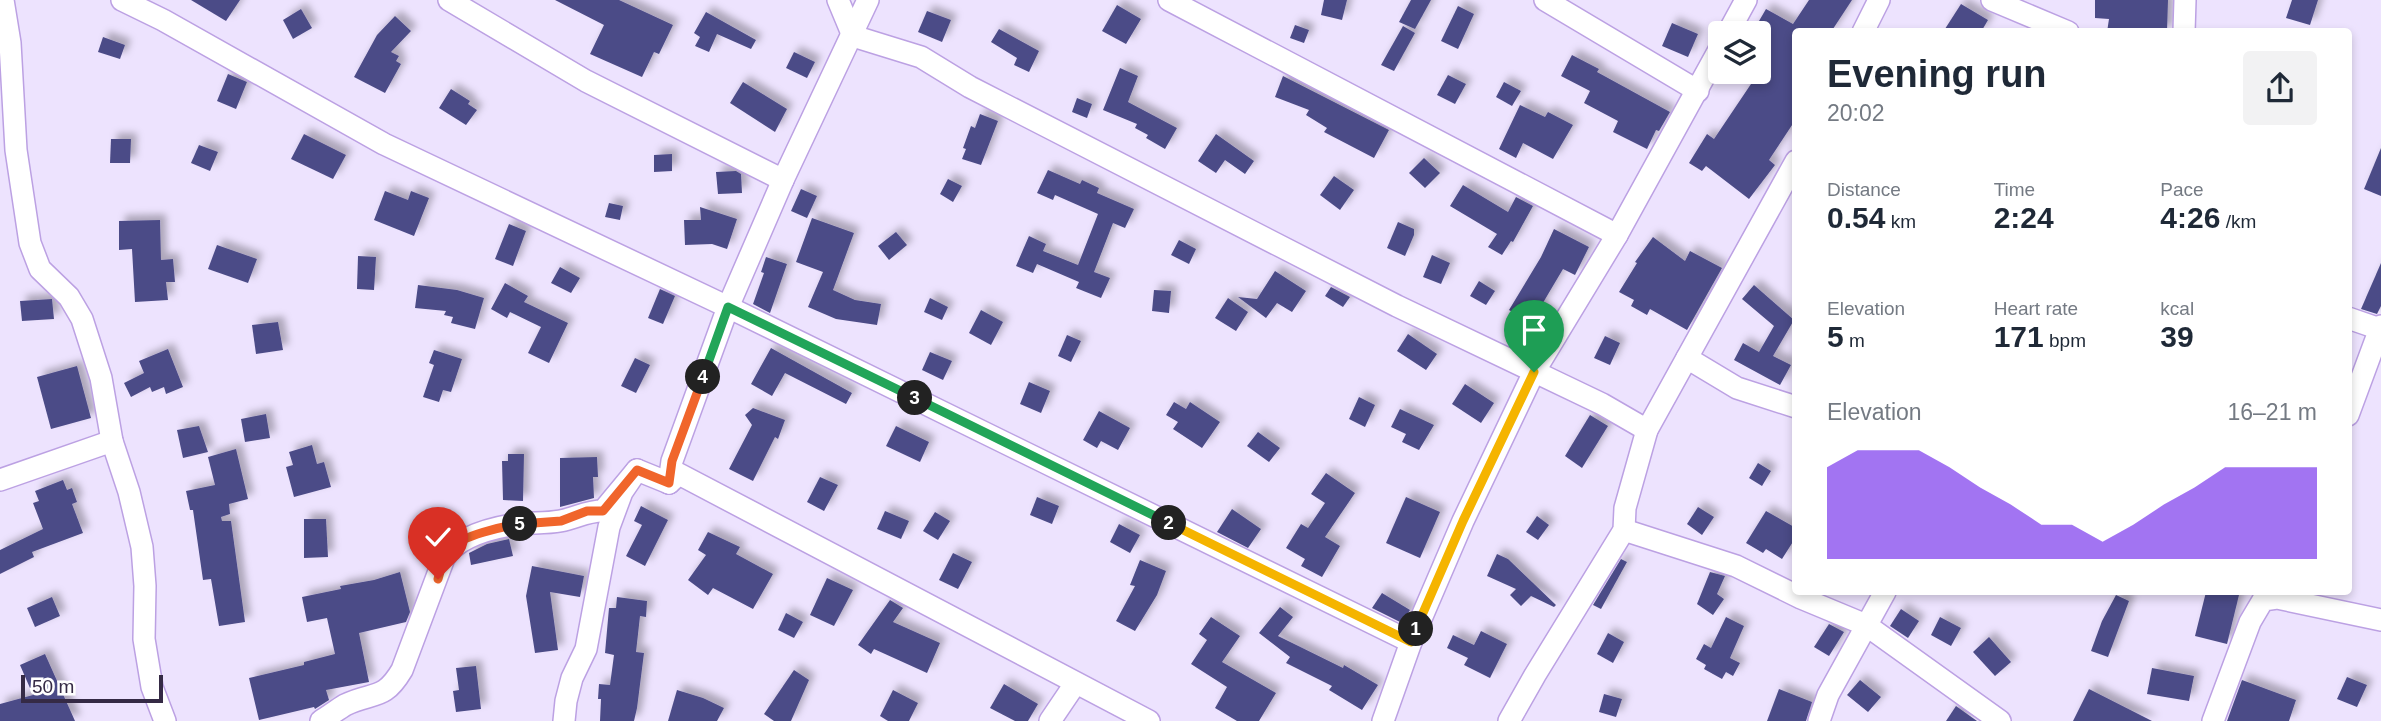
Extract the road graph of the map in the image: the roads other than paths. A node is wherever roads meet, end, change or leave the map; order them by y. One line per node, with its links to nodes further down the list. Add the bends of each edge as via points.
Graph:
1 (4, 0): 30 (street, via 16,150 30,243 40,269 69,297 82,318 101,378)
2 (122, 0): 22 (street, via 384,144)
3 (449, 0): 20 (street, via 586,81)
4 (838, 0): 16 (street)
5 (868, 0): 16 (street)
6 (1169, 0): 21 (street)
7 (1545, 0): 18 (street)
8 (1746, 0): 12 (street)
9 (1879, 0): 13 (street)
10 (1992, 0): 14 (street)
11 (2185, 0): 15 (street)
12 (1735, 21)
13 (1865, 28)
14 (2058, 28)
15 (2184, 28)
16 (853, 36): 20 (street); 26 (street, via 921,57 970,87)
17 (1708, 71): 18 (street)
18 (1698, 91): 21 (street)
19 (1792, 168): 25 (street)
20 (783, 180): 22 (street)
21 (1617, 235): 26 (street)
22 (728, 307): 33 (street, via 672,461); 41 (street)
23 (2352, 319): 24 (street)
24 (2380, 328): 27 (street)
25 (1687, 358): 28 (street, via 1737,388); 29 (street)
26 (1534, 372): 29 (street); 41 (street)
27 (2352, 404)
28 (1792, 406)
29 (1647, 430): 34 (street, via 1625,508)
30 (112, 441): 32 (street); 43 (street, via 142,547 144,639 152,687)
31 (637, 470): 33 (street); 44 (street, via 603,511 587,511 561,521 510,525 452,547 392,687); 45 (street, via 621,492 609,527 586,649 572,678)
32 (0, 480)
33 (669, 483): 42 (street, via 679,474)
34 (1624, 530): 35 (street, via 1736,566); 49 (street)
35 (1792, 594)
36 (1795, 595): 40 (street)
37 (1883, 595): 40 (street)
38 (2279, 595): 39 (street); 52 (street, via 2263,600 2250,622)
39 (2381, 620)
40 (1866, 625): 50 (street); 51 (street)
41 (1411, 642): 48 (street)
42 (1074, 684): 46 (street); 47 (street)
43 (165, 721)
44 (321, 721)
45 (564, 721)
46 (1050, 721)
47 (1149, 721)
48 (1383, 721)
49 (1509, 721)
50 (1819, 721)
51 (2000, 721)
52 (2213, 721)

